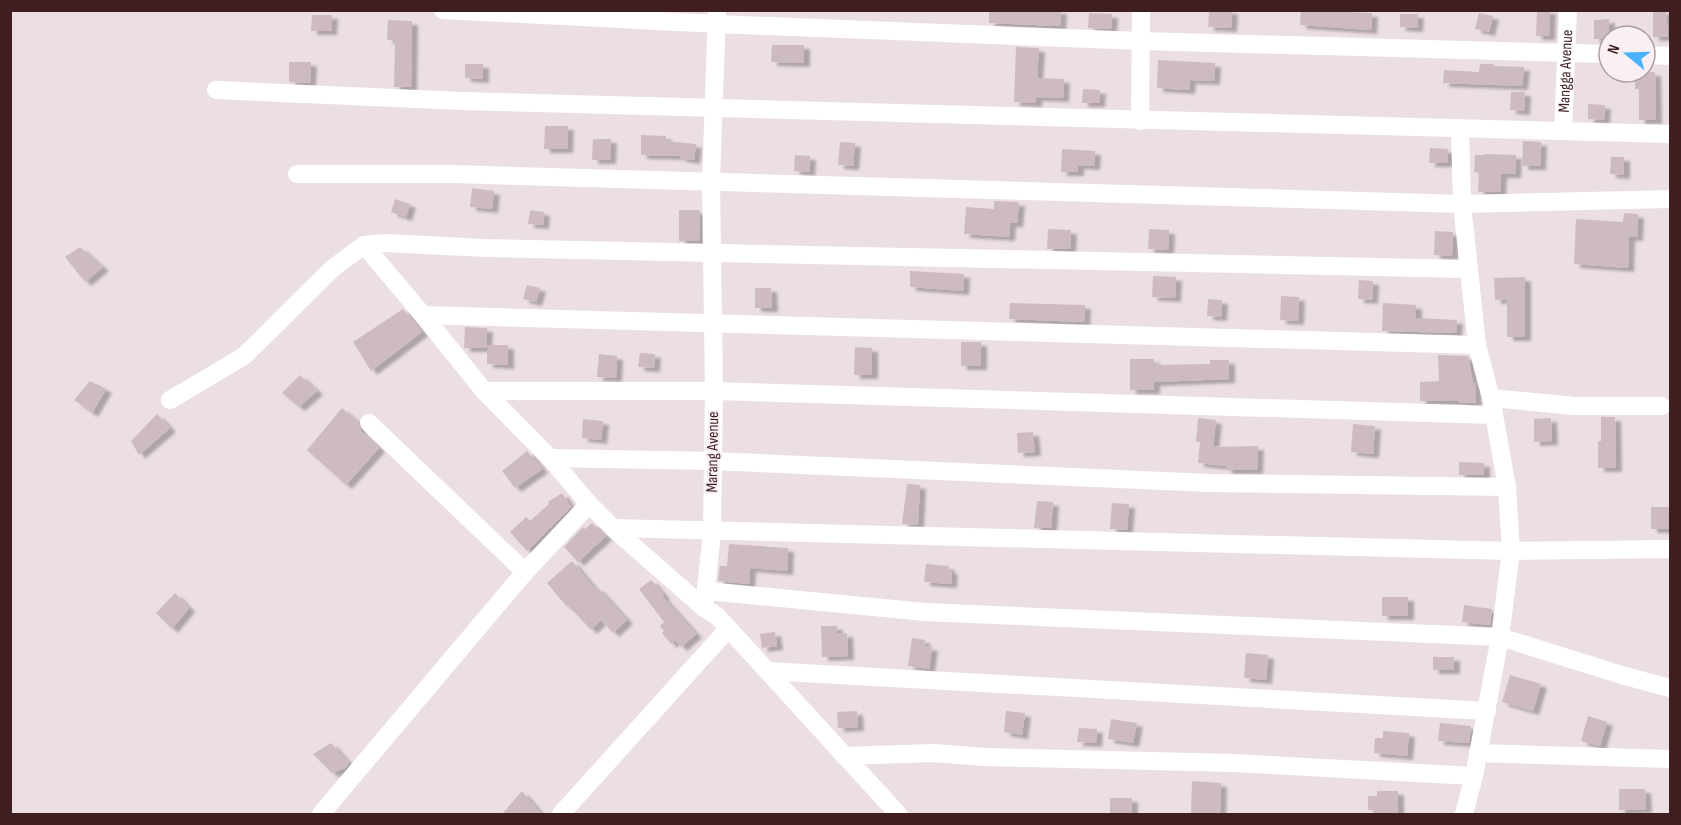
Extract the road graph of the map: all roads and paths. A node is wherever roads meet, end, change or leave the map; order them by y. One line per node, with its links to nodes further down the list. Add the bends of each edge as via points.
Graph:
1 (444, 10): 4 (street)
2 (1141, 10): 5 (street)
3 (1568, 10): 6 (street, Mangga Avenue)
4 (717, 17): 5 (street); 9 (street, Marang Avenue)
5 (1141, 41): 6 (street); 10 (street)
6 (1568, 52): 7 (street); 12 (street, Mangga Avenue)
7 (1597, 53)
8 (216, 90): 9 (street)
9 (714, 109): 10 (street); 15 (street, Marang Avenue)
10 (1140, 121): 11 (street)
11 (1460, 128): 12 (street); 17 (street)
12 (1563, 131): 13 (street)
13 (1671, 134)
14 (297, 174): 15 (street)
15 (711, 182): 17 (street); 19 (street, Marang Avenue)
16 (1671, 199): 17 (street)
17 (1462, 204): 20 (street)
18 (364, 245): 19 (street); 21 (street); 26 (street, via 333,268 244,356)
19 (712, 252): 20 (street); 22 (street, Marang Avenue)
20 (1469, 269): 23 (street)
21 (423, 315): 22 (street); 24 (street)
22 (714, 322): 23 (street); 25 (street, Marang Avenue)
23 (1477, 345): 27 (street)
24 (484, 391): 25 (street); 30 (street)
25 (714, 391): 27 (street); 31 (street, Marang Avenue)
26 (170, 400)
27 (1492, 406): 28 (street); 32 (street)
28 (1662, 406)
29 (369, 423): 38 (street)
30 (550, 458): 31 (street); 33 (street)
31 (713, 460): 32 (street, via 1209,483); 35 (street, Marang Avenue)
32 (1507, 487): 37 (street)
33 (589, 504): 34 (street); 38 (street)
34 (613, 528): 35 (street); 39 (street)
35 (712, 532): 37 (street); 39 (street, Marang Avenue)
36 (1671, 549): 37 (street)
37 (1511, 551): 41 (street)
38 (525, 572): 50 (street)
39 (705, 600): 40 (street); 41 (street)
40 (728, 629): 42 (street); 49 (street)
41 (1500, 637): 43 (street); 44 (street)
42 (767, 671): 44 (street); 46 (street)
43 (1671, 688)
44 (1486, 711): 45 (street)
45 (1479, 753): 47 (street); 48 (street)
46 (844, 756): 48 (street, via 933,753); 51 (street)
47 (1671, 759)
48 (1474, 776): 52 (street)
49 (573, 810)
50 (321, 814)
51 (898, 814)
52 (1471, 814)

